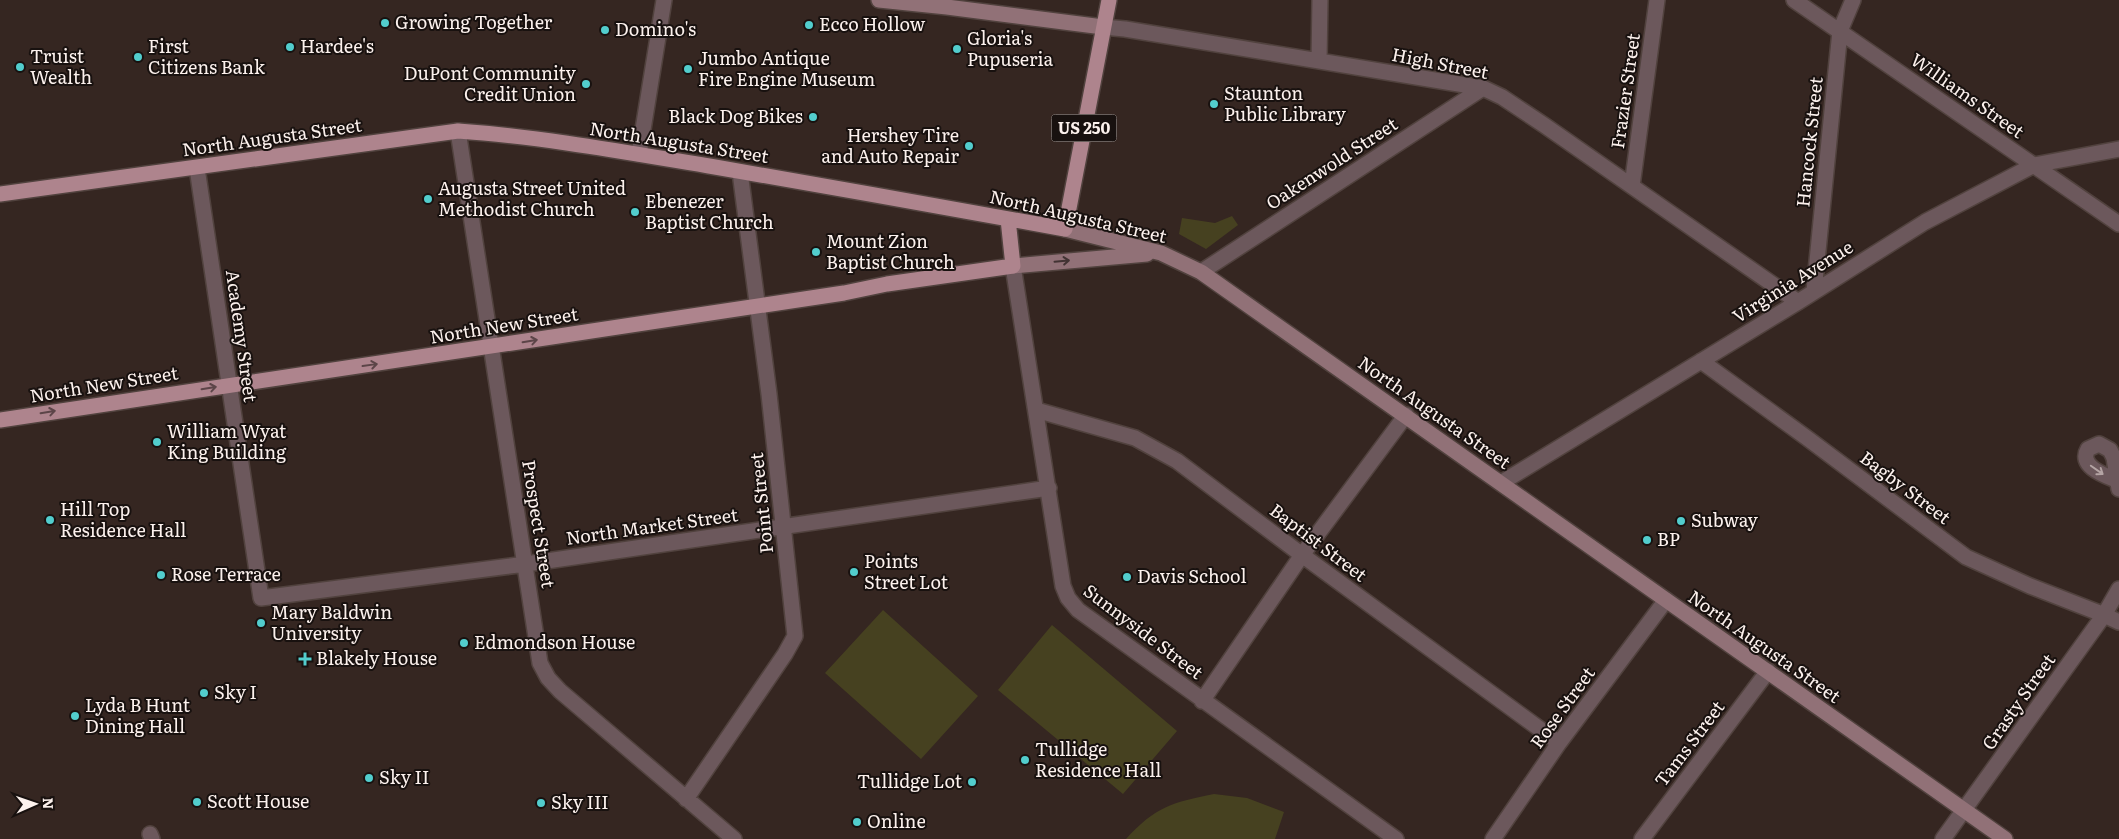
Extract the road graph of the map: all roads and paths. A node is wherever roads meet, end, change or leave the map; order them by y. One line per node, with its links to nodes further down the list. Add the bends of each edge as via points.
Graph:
1 (664, 0): 14 (street)
2 (879, 0): 8 (main road)
3 (1109, 0): 8 (main road, US 250)
4 (1320, 0): 10 (street)
5 (1657, 0): 18 (street, Frazier Street)
6 (1794, 0): 9 (street, Williams Street)
7 (1853, 0): 9 (street, Hancock Street)
8 (1103, 27): 10 (street, High Street); 22 (main road, US 250)
9 (1840, 32): 15 (street, Williams Street); 26 (street, Hancock Street)
10 (1319, 61): 11 (street, High Street)
11 (1483, 88): 18 (street, High Street, via 1516,106); 25 (street, Oakenwold Street)
12 (458, 130): 14 (main road, North Augusta Street); 16 (main road, North Augusta Street); 29 (street, Prospect Street)
13 (2119, 149): 15 (street, Virginia Avenue)
14 (639, 154): 17 (main road, North Augusta Street)
15 (2034, 165): 21 (street, Williams Street); 26 (street, Virginia Avenue, via 1925,222)
16 (197, 168): 19 (main road, North Augusta Street); 31 (street, Academy Street)
17 (740, 172): 20 (main road, North Augusta Street); 28 (street, Point Street)
18 (1632, 186): 27 (street, High Street)
19 (0, 194)
20 (1008, 219): 22 (main road, North Augusta Street); 24 (main road)
21 (2119, 224)
22 (1065, 229): 23 (main road, North Augusta Street)
23 (1161, 253): 24 (main road, North New Street, one-way to 23); 25 (main road, North Augusta Street)
24 (1013, 266): 28 (main road, North New Street); 32 (street, Sunnyside Street)
25 (1201, 272): 33 (main road, North Augusta Street)
26 (1814, 291): 27 (street, Virginia Avenue)
27 (1798, 302): 30 (street, Virginia Avenue)
28 (756, 306): 29 (main road, North New Street, one-way to 28); 37 (street, Point Street)
29 (492, 347): 31 (main road, North New Street, one-way to 29); 39 (street, Prospect Street)
30 (1701, 361): 35 (street, Virginia Avenue); 43 (street, Bagby Street, via 1966,557)
31 (229, 385): 34 (main road, North New Street, one-way to 31); 41 (street, Academy Street)
32 (1036, 410): 36 (street, Sunnyside Street); 38 (street, Baptist Street, via 1135,438 1177,461)
33 (1406, 415): 35 (main road, North Augusta Street); 38 (street)
34 (0, 420)
35 (1500, 483): 42 (main road, North Augusta Street)
36 (1049, 488): 37 (street, North Market Street); 46 (street, Sunnyside Street, via 1063,586 1070,603)
37 (784, 526): 39 (street, North Market Street); 48 (street, Point Street, via 796,636)
38 (1302, 555): 46 (street); 47 (street, Baptist Street)
39 (526, 564): 41 (street, North Market Street); 48 (street, Prospect Street, via 539,659 548,678)
40 (2119, 589): 43 (street, Grasty Street)
41 (261, 598)
42 (1666, 600): 45 (main road, North Augusta Street); 47 (street, Rose Street)
43 (2104, 615): 44 (street, Bagby Street); 49 (street, Grasty Street)
44 (2119, 622)
45 (1768, 671): 49 (main road, North Augusta Street); 53 (street, Tams Street)
46 (1202, 701): 51 (street, Sunnyside Street)
47 (1559, 743): 52 (street, Rose Street)
48 (686, 799): 50 (street, Prospect Street)
49 (1965, 811): 54 (street, Grasty Street); 55 (main road, North Augusta Street)
50 (734, 839)
51 (1396, 839)
52 (1493, 839)
53 (1642, 839)
54 (1943, 839)
55 (2005, 839)

